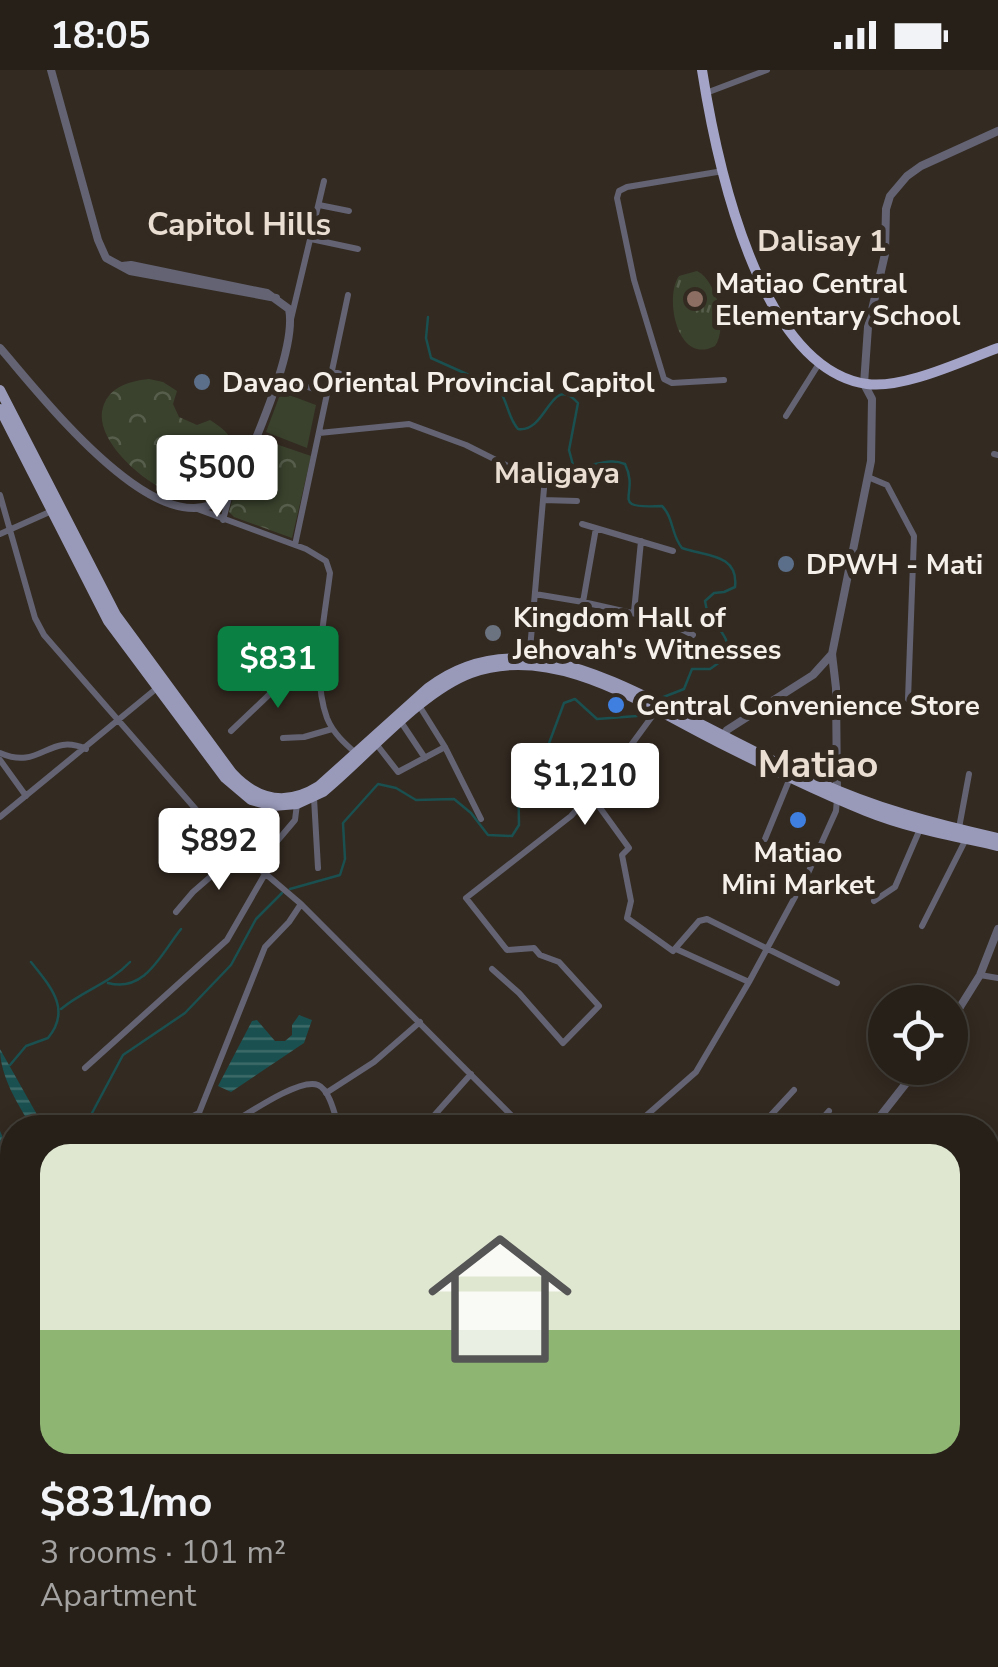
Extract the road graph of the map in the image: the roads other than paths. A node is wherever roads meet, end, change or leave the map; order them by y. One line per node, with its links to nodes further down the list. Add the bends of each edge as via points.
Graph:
1 (51, 70): 12 (street, via 101,251)
2 (702, 70): 4 (highway)
3 (768, 70): 4 (street)
4 (705, 94): 6 (highway)
5 (997, 135): 23 (street, via 921,166 890,196)
6 (723, 171): 18 (highway, via 766,295 789,332); 22 (street, via 627,187 617,198 664,379)
7 (324, 181): 8 (street)
8 (319, 205): 9 (street); 10 (street)
9 (349, 211)
10 (312, 239): 11 (street); 15 (street)
11 (358, 249)
12 (122, 266): 14 (street); 14 (street)
13 (348, 295): 19 (street)
14 (276, 298): 15 (street)
15 (291, 320): 20 (street)
16 (0, 348): 38 (street, via 120,477)
17 (998, 348): 24 (highway)
18 (820, 362): 23 (highway); 29 (street)
19 (332, 371): 21 (street, via 366,383); 26 (street)
20 (278, 378): 26 (street); 34 (street)
21 (390, 378)
22 (724, 380)
23 (864, 384): 24 (highway); 27 (street)
24 (879, 384): 27 (street)
25 (0, 390): 39 (main road)
26 (328, 393): 30 (street)
27 (872, 398): 33 (street)
28 (0, 409): 39 (main road)
29 (786, 416)
30 (319, 433): 31 (street, via 409,424); 46 (street)
31 (512, 468)
32 (545, 477): 36 (street)
33 (868, 477): 52 (street); 57 (street, via 887,484 914,536)
34 (231, 490): 38 (street, via 211,503); 40 (street)
35 (0, 495): 43 (street)
36 (543, 500): 37 (street); 48 (street)
37 (577, 502)
38 (188, 506): 40 (street)
39 (57, 509): 43 (street); 55 (main road)
40 (223, 520): 46 (street)
41 (582, 524): 42 (street)
42 (596, 528): 45 (street); 49 (street)
43 (12, 529): 44 (street); 61 (street, via 39,627)
44 (0, 534)
45 (641, 541): 47 (street); 50 (street)
46 (295, 545): 56 (street, via 329,566)
47 (672, 551)
48 (536, 594): 49 (street); 53 (street)
49 (583, 602): 50 (street)
50 (634, 612): 51 (street)
51 (693, 635)
52 (832, 654): 65 (street, via 813,675); 77 (street)
53 (529, 662): 54 (main road, via 488,660); 59 (main road, via 575,674); 65 (main road, via 595,673)
54 (460, 674): 58 (main road); 60 (main road, via 436,682)
55 (161, 685): 61 (street); 71 (main road, via 232,774 264,797 304,795); 80 (main road, via 239,793 262,804)
56 (322, 685): 62 (street); 63 (street, via 275,689)
57 (908, 698)
58 (420, 707): 60 (main road); 67 (street)
59 (656, 711): 65 (main road); 75 (street)
60 (399, 720): 66 (main road); 71 (main road); 72 (street)
61 (118, 721): 68 (street); 88 (street)
62 (332, 729): 64 (street); 71 (street)
63 (231, 731)
64 (283, 738)
65 (721, 739): 74 (main road); 77 (main road)
66 (377, 744): 71 (main road); 72 (street, via 396,772)
67 (445, 747): 72 (street); 82 (street)
68 (86, 749): 70 (street, via 61,744 26,760); 78 (street)
69 (552, 754): 75 (street)
70 (0, 756): 78 (street)
71 (359, 756): 79 (main road)
72 (425, 758)
73 (969, 774): 84 (street)
74 (790, 778): 77 (main road); 85 (street)
75 (598, 786): 76 (street)
76 (590, 794): 98 (street, via 629,848 622,855 632,901 627,918); 99 (street, via 466,898 507,950 534,948 559,962 599,1006 563,1043)
77 (837, 794): 83 (main road); 84 (main road); 97 (street, via 809,872)
78 (26, 796): 81 (street)
79 (314, 798): 80 (main road); 90 (street)
80 (297, 804): 89 (street, via 295,820)
81 (0, 817)
82 (481, 819)
83 (920, 828): 84 (main road); 92 (street, via 895,887)
84 (963, 834): 86 (main road); 87 (main road); 95 (street)
85 (765, 838)
86 (998, 838)
87 (998, 846)
88 (239, 852): 89 (street); 94 (street)
89 (256, 866): 91 (street)
90 (318, 868)
91 (265, 874): 93 (street); 106 (street, via 228,940)
92 (874, 901)
93 (301, 904): 105 (street); 112 (street, via 265,947)
94 (176, 912)
95 (922, 926)
96 (998, 929): 100 (street)
97 (768, 947): 98 (street, via 707,919); 102 (street); 103 (street)
98 (676, 949): 102 (street)
99 (492, 969)
100 (980, 974): 101 (street); 104 (street)
101 (998, 978)
102 (750, 982): 117 (street, via 696,1072)
103 (837, 983)
104 (968, 994)
105 (420, 1022): 107 (street); 110 (street)
106 (86, 1068)
107 (472, 1074): 115 (street); 116 (street)
108 (905, 1085): 120 (street)
109 (794, 1090): 118 (street)
110 (326, 1092): 113 (street, via 318,1086 292,1089); 114 (street)
111 (829, 1111): 119 (street)
112 (198, 1114)
113 (247, 1115)
114 (334, 1115)
115 (435, 1115)
116 (511, 1115)
117 (647, 1115)
118 (771, 1115)
119 (825, 1115)
120 (881, 1115)

